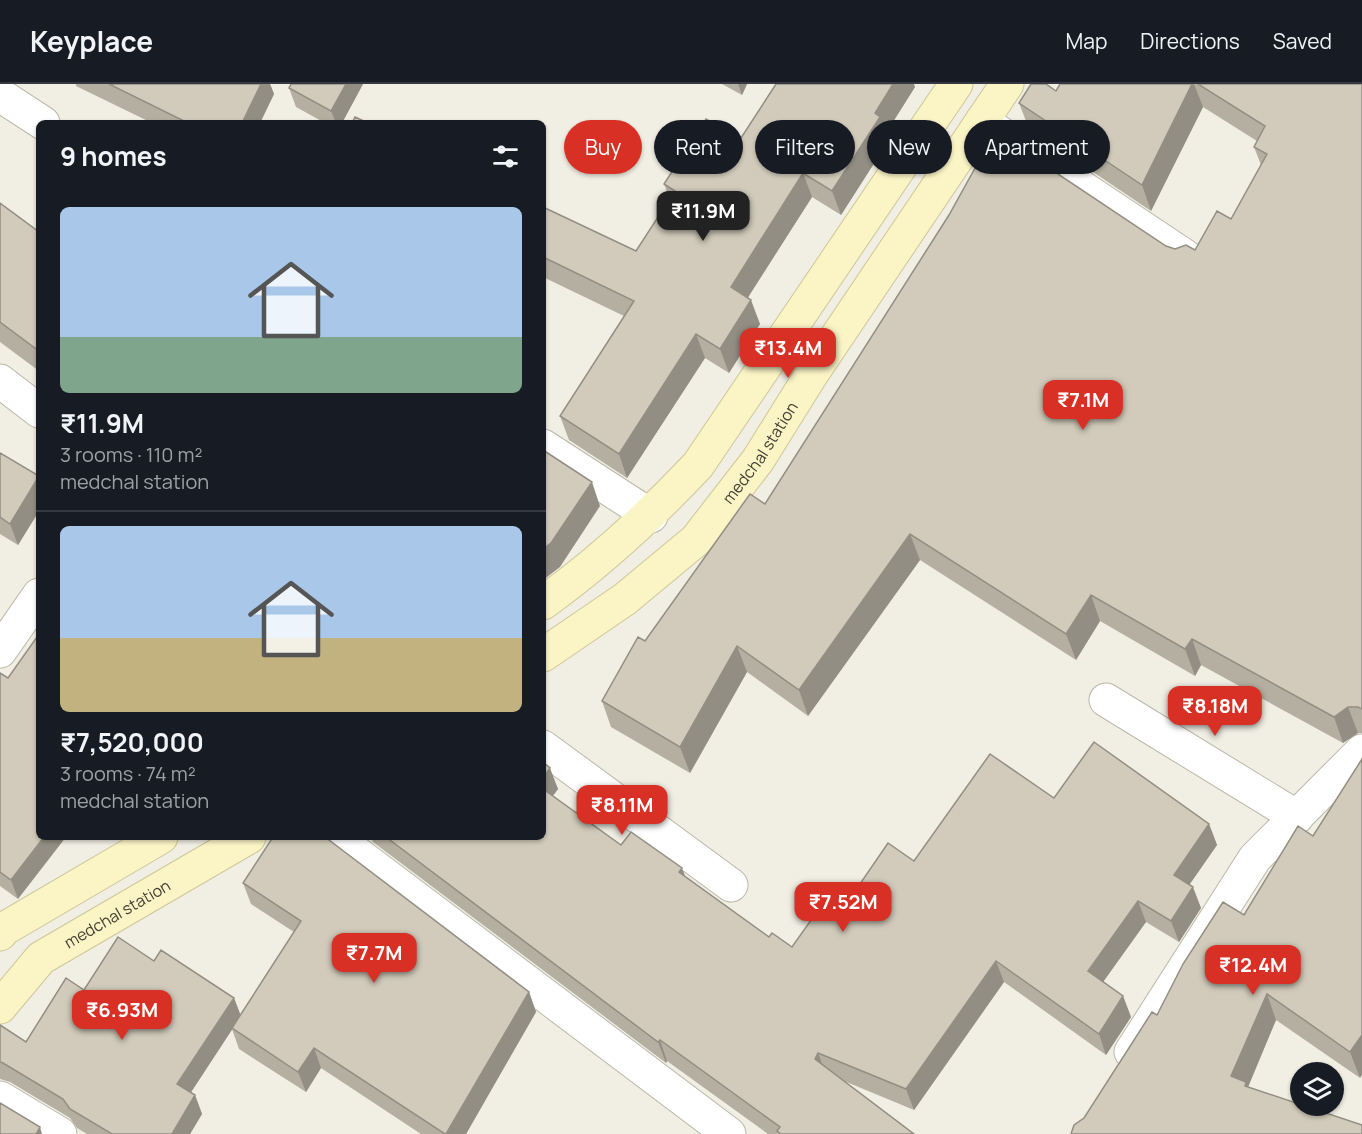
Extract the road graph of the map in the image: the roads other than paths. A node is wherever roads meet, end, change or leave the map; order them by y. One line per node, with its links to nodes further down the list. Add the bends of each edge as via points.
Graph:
1 (956, 84): 12 (street, via 698,465)
2 (1007, 84): 5 (street, medchal station)
3 (0, 95): 4 (street)
4 (38, 120)
5 (983, 120)
6 (964, 148): 16 (street, medchal station, via 758,460 696,540 625,599)
7 (1062, 174): 8 (street)
8 (1185, 256)
9 (0, 381): 10 (street)
10 (36, 409)
11 (546, 448): 12 (street)
12 (651, 516): 14 (street)
13 (36, 599): 15 (street)
14 (546, 601)
15 (0, 651)
16 (546, 653)
17 (1106, 700): 20 (street)
18 (546, 749): 24 (street)
19 (1362, 751): 20 (street)
20 (1297, 817): 27 (street, via 1255,858)
21 (156, 840): 25 (street)
22 (244, 840): 26 (street, medchal station, via 41,957)
23 (339, 840): 30 (street)
24 (731, 885)
25 (1, 930)
26 (0, 1007)
27 (1116, 1075)
28 (0, 1098): 29 (street)
29 (60, 1134)
30 (729, 1134)

